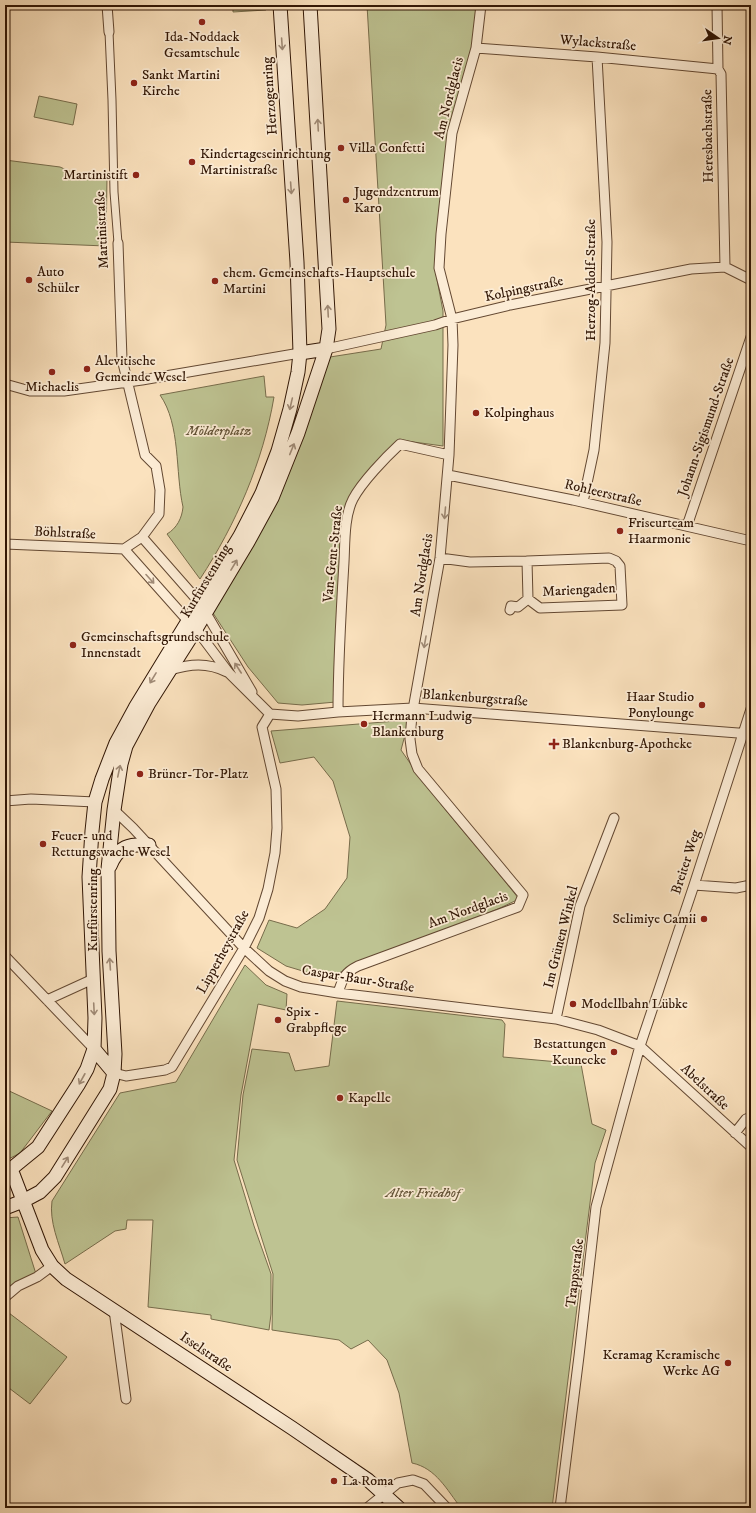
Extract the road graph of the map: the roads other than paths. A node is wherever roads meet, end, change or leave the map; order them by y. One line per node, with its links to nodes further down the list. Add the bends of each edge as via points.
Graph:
1 (108, 5): 6 (street, Martinistraße)
2 (280, 5): 17 (main road, Herzogenring, one-way to 17, via 297,262)
3 (310, 5): 16 (main road, one-way to 3, via 329,329)
4 (481, 5): 7 (street, Am Nordglacis)
5 (717, 5): 9 (street, Heresbachstraße)
6 (109, 32): 10 (street, Martinistraße)
7 (476, 48): 8 (street, Wylackstraße); 14 (street, Am Nordglacis, via 452,133 441,234 439,268)
8 (597, 57): 9 (street, Wylackstraße); 13 (street, Herzog-Adolf-Straße, via 607,242)
9 (718, 69): 11 (street, Heresbachstraße, via 721,74)
10 (118, 243): 18 (street, Martinistraße, via 122,358)
11 (725, 267): 12 (street, Kolpingstraße); 13 (street, Kolpingstraße, via 691,269)
12 (751, 280)
13 (606, 286): 14 (street, Kolpingstraße); 22 (street, Herzog-Adolf-Straße, via 605,343 594,450)
14 (452, 319): 16 (street, Kolpingstraße); 20 (street, Am Nordglacis)
15 (751, 338): 23 (street, Johann-Sigismund-Straße)
16 (326, 350): 17 (main road); 31 (main road, Kurfürstenring, one-way to 16, via 248,542 272,498 298,433)
17 (300, 353): 18 (street); 31 (main road, Kurfürstenring, one-way to 31, via 290,409 262,493)
18 (127, 381): 19 (street, via 64,391 30,391); 24 (street, via 145,455 156,466 160,490 160,514)
19 (5, 384)
20 (449, 455): 21 (street, Am Nordglacis); 39 (street, Van-Gent-Straße, via 400,444 353,499 348,511 344,553)
21 (448, 475): 22 (street, Rohleerstraße); 28 (street, Am Nordglacis, one-way to 28)
22 (583, 502): 23 (street, Rohleerstraße)
23 (687, 526): 25 (street, Rohleerstraße)
24 (142, 537): 27 (street); 31 (street)
25 (751, 541)
26 (5, 544): 27 (street, Böhlstraße)
27 (124, 549): 33 (street, one-way to 33)
28 (440, 558): 29 (street, Mariengaden, via 470,562); 37 (street, Am Nordglacis, one-way to 37)
29 (527, 561): 30 (street, Mariengaden); 30 (street, Mariengaden, via 609,558 616,561 620,566 622,605 540,608)
30 (528, 600): 32 (street, Mariengaden, via 518,607 511,606)
31 (202, 607): 33 (main road, Kurfürstenring); 36 (street, one-way to 31)
32 (510, 610)
33 (192, 625): 34 (main road, Kurfürstenring); 35 (street); 43 (main road, Kurfürstenring, one-way to 43, via 135,708 116,743)
34 (170, 670): 35 (street, via 206,664); 44 (main road, Kurfürstenring, one-way to 34, via 126,746)
35 (228, 673): 36 (street)
36 (257, 702): 40 (street)
37 (414, 704): 39 (street, Blankenburgstraße); 41 (street, Blankenburgstraße); 53 (street, Am Nordglacis, via 410,739 418,769 523,895 518,907 358,966 343,978)
38 (751, 709): 41 (street, Breiter Weg)
39 (338, 712): 40 (street, Blankenburgstraße, via 298,716)
40 (270, 714): 50 (street, Lipperheystraße, via 262,727 276,789 275,853 259,918)
41 (747, 733): 48 (street, Breiter Weg)
42 (5, 801): 43 (street, via 31,799)
43 (96, 802): 44 (main road); 52 (main road, Kurfürstenring, via 89,877)
44 (114, 810): 46 (street, Caspar-Baur-Straße); 47 (main road, Kurfürstenring)
45 (614, 818): 55 (street, Im Grünen Winkel, via 580,906)
46 (149, 845): 47 (main road, via 133,844 123,848 112,859); 50 (street, Caspar-Baur-Straße)
47 (108, 869): 58 (main road, Kurfürstenring, one-way to 47)
48 (694, 885): 49 (street, via 736,888); 56 (street, Breiter Weg)
49 (751, 885)
50 (244, 948): 53 (street, Caspar-Baur-Straße, via 269,971 285,981 305,988); 58 (street, Lipperheystraße, via 172,1067 126,1076)
51 (5, 956): 54 (street)
52 (93, 979): 54 (street); 57 (main road, Kurfürstenring, one-way to 57)
53 (338, 994): 55 (street, Caspar-Baur-Straße)
54 (47, 1000): 57 (street)
55 (556, 1019): 56 (street, Caspar-Baur-Straße, via 598,1030)
56 (640, 1046): 60 (street, Abelstraße); 73 (street, Trappstraße, via 596,1207)
57 (94, 1048): 58 (main road); 62 (main road, Kurfürstenring, one-way to 62, via 84,1075 38,1147)
58 (114, 1073): 63 (main road, Kurfürstenring, one-way to 58, via 40,1192 55,1177 110,1089)
59 (751, 1117): 60 (street, via 746,1119)
60 (735, 1133): 61 (street, Abelstraße)
61 (751, 1148)
62 (8, 1170): 63 (main road, Isselstraße)
63 (24, 1201): 64 (main road, Kurfürstenring); 65 (main road, Isselstraße, via 35,1234)
64 (5, 1208)
65 (52, 1266): 66 (street, via 18,1286); 67 (main road, Isselstraße, via 66,1279)
66 (5, 1297)
67 (114, 1310): 68 (street); 69 (main road, Isselstraße, via 368,1480)
68 (126, 1399)
69 (384, 1495): 70 (street); 71 (main road, Isselstraße); 72 (street, via 398,1483 413,1480 424,1484)
70 (367, 1508)
71 (399, 1508)
72 (447, 1508)
73 (560, 1508)

